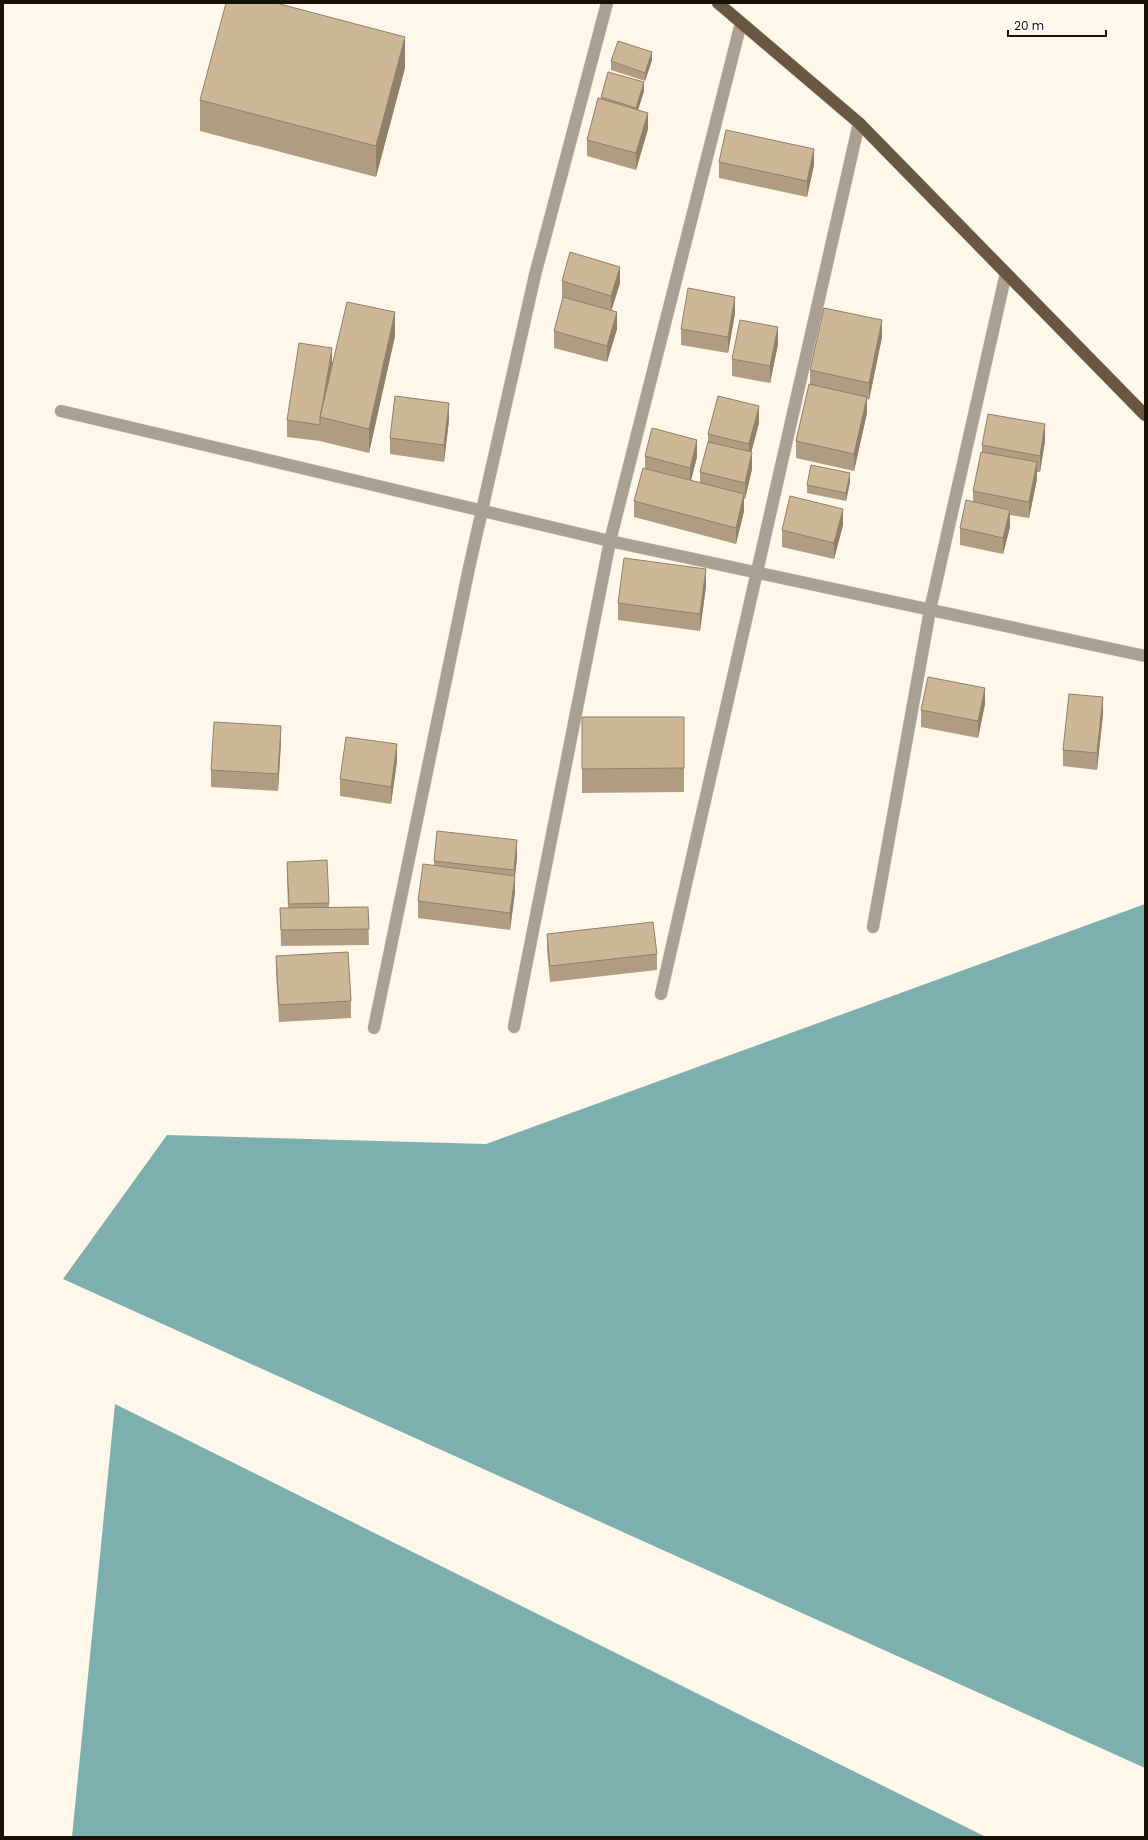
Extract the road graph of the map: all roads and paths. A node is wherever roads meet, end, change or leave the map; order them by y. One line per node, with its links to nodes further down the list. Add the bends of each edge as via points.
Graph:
1 (608, 3): 8 (street, via 535,275)
2 (718, 3): 3 (main road)
3 (741, 23): 4 (main road); 9 (street)
4 (859, 123): 5 (main road); 10 (street)
5 (1006, 273): 7 (main road); 11 (street)
6 (61, 411): 8 (street)
7 (1145, 416)
8 (482, 509): 9 (street); 16 (street)
9 (610, 541): 10 (street); 15 (street)
10 (758, 573): 11 (street); 14 (street)
11 (930, 610): 12 (street); 13 (street)
12 (1145, 656)
13 (873, 927)
14 (661, 994)
15 (514, 1027)
16 (374, 1028)

